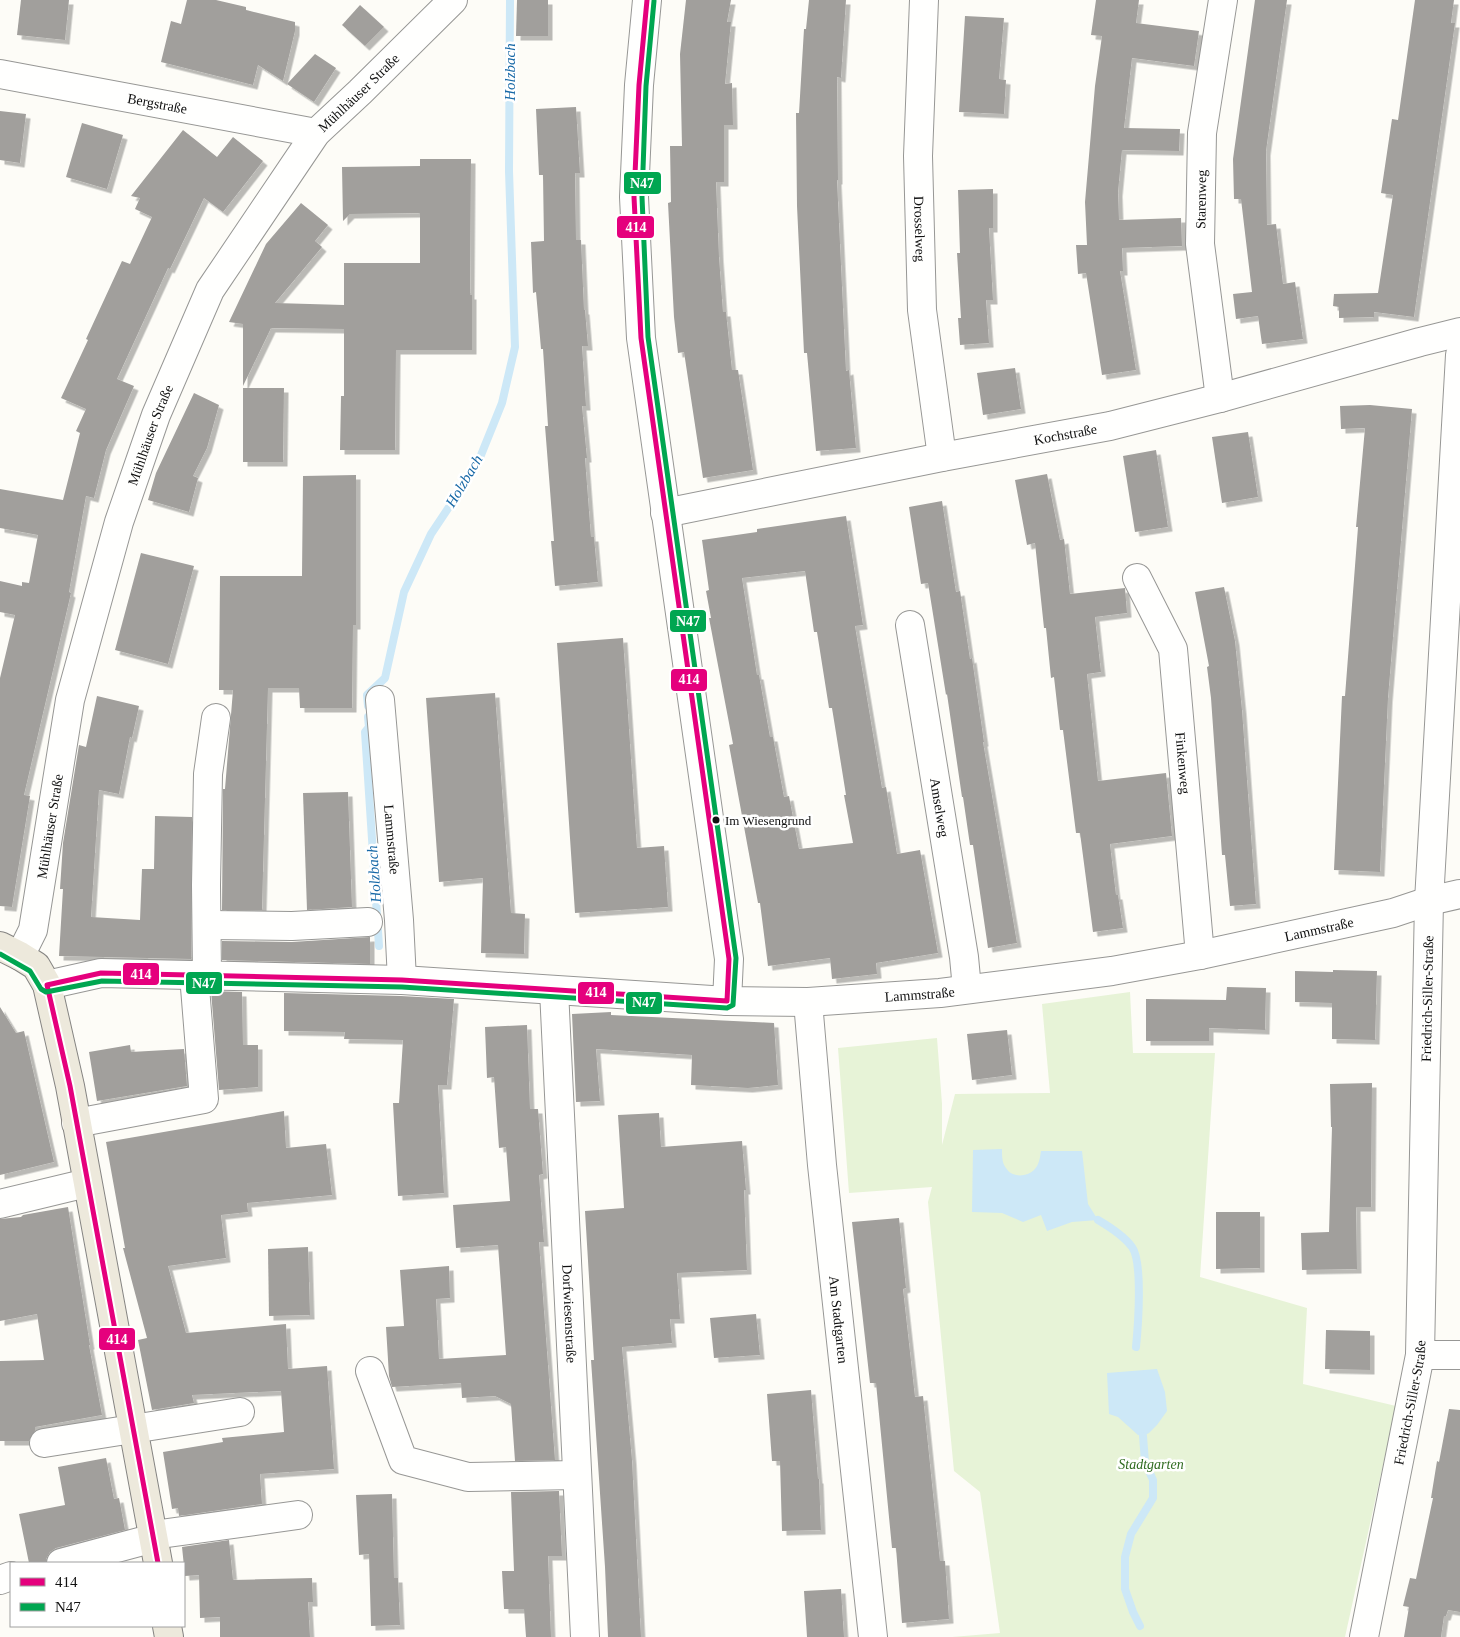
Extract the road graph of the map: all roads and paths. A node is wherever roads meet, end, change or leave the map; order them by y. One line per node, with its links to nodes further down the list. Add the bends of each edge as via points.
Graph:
1 (453, 0): 6 (street, Mühlhäuser Straße)
2 (647, 0): 11 (street, via 634,197 641,338)
3 (924, 0): 10 (street, Drosselweg, via 918,156 922,310)
4 (1223, 0): 9 (street, Starenweg, via 1202,133 1200,244)
5 (0, 74): 6 (street, Bergstraße)
6 (316, 132): 20 (street, Mühlhäuser Straße, via 210,290 156,415 119,522 70,700 33,930)
7 (1460, 332): 9 (street, Kochstraße)
8 (1460, 355): 17 (street, Friedrich-Siller-Straße)
9 (1220, 398): 10 (street, Kochstraße, via 1110,426)
10 (942, 457): 11 (street, Kochstraße)
11 (665, 514): 27 (street, via 729,959)
12 (1136, 578): 21 (street, Finkenweg, via 1173,649)
13 (910, 625): 25 (street, Amselweg)
14 (380, 700): 23 (street, Lammstraße)
15 (216, 718): 19 (street, via 208,774)
16 (1460, 894): 17 (street, Lammstraße)
17 (1429, 901): 21 (street, Lammstraße, via 1393,913); 32 (street, Friedrich-Siller-Straße)
18 (368, 922): 19 (street, via 292,926)
19 (207, 925): 22 (street)
20 (10, 951): 24 (main road, via 36,966)
21 (1200, 955): 25 (street, Lammstraße, via 1112,972)
22 (200, 975): 23 (street, Lammstraße); 24 (street, Lammstraße, via 101,973); 29 (street, via 204,1098)
23 (402, 980): 26 (street, Lammstraße)
24 (47, 985): 29 (main road)
25 (967, 989): 28 (street, Lammstraße)
26 (554, 990): 27 (street, Lammstraße); 38 (street, Dorfwiesenstraße)
27 (727, 1001): 28 (street, Lammstraße)
28 (808, 1002): 43 (street, Am Stadtgarten, via 822,1165)
29 (76, 1123): 30 (main road)
30 (87, 1183): 31 (street); 36 (main road)
31 (0, 1204)
32 (1420, 1355): 33 (street); 44 (street, Friedrich-Siller-Straße)
33 (1460, 1355)
34 (370, 1371): 38 (street, via 403,1460 468,1477)
35 (240, 1412): 36 (street)
36 (133, 1428): 37 (street); 40 (main road)
37 (44, 1443)
38 (577, 1475): 42 (street, Dorfwiesenstraße)
39 (298, 1515): 40 (street)
40 (155, 1546): 41 (street)
41 (67, 1562)
42 (585, 1637)
43 (873, 1637)
44 (1364, 1637)

